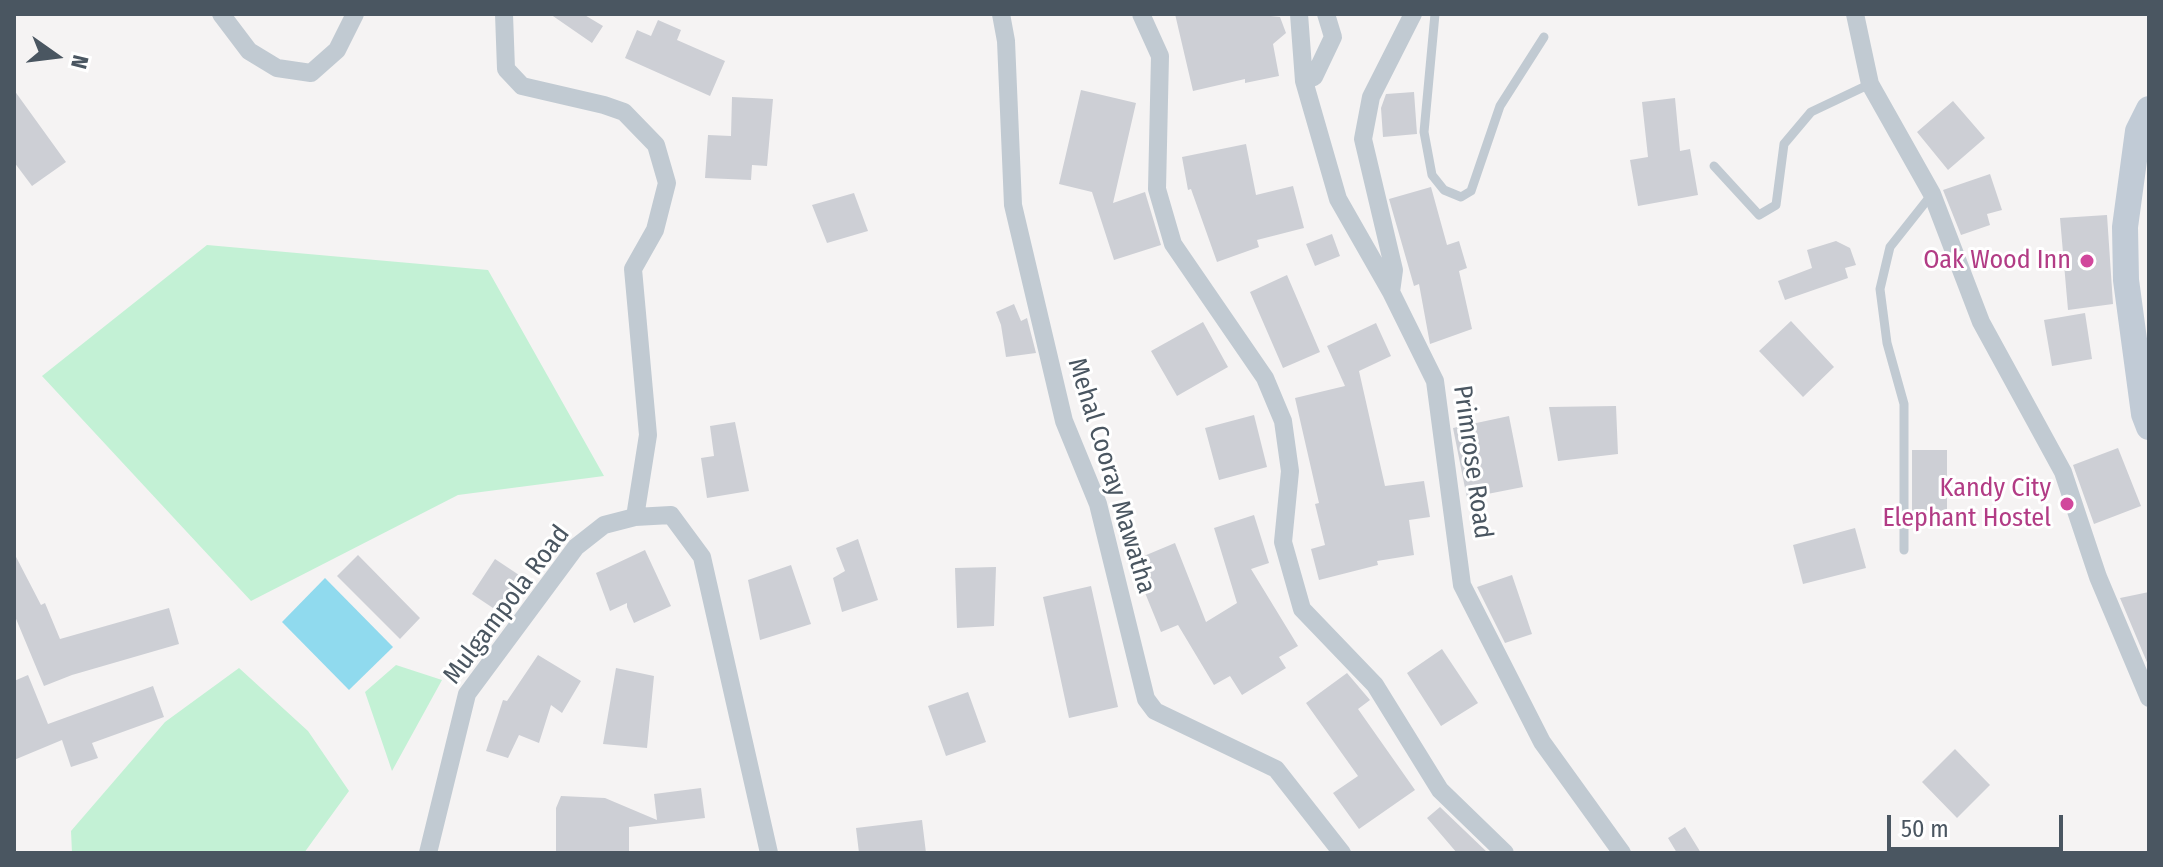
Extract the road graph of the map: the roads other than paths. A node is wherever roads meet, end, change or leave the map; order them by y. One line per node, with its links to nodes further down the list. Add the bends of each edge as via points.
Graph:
1 (221, 14): 2 (street, via 249,51 277,68 311,73 337,50)
2 (355, 14)
3 (504, 14): 19 (street, via 506,69 522,86 624,112 656,145 667,183 655,230 633,269 648,435)
4 (1001, 14): 24 (street, Mehal Cooray Mawatha, via 1013,205 1064,421 1098,504 1146,699 1155,711 1276,769)
5 (1141, 14): 25 (street, via 1160,56 1157,189 1173,244 1265,378 1283,421 1290,471 1283,542 1302,609 1375,685 1440,790)
6 (1299, 14): 12 (street, Primrose Road)
7 (1326, 14): 12 (street, via 1333,37 1314,77)
8 (1413, 14): 17 (street, via 1371,97 1363,139 1394,270)
9 (1435, 14): 11 (lane, via 1424,132 1432,175 1444,190 1461,197 1471,191 1500,106)
10 (1855, 14): 13 (street)
11 (1544, 37)
12 (1304, 81): 17 (street, Primrose Road, via 1338,199)
13 (1870, 84): 15 (lane, via 1811,112 1784,144 1776,205 1759,215); 16 (street)
14 (2149, 109): 18 (street, via 2138,131 2125,227 2126,280)
15 (1714, 166)
16 (1932, 194): 20 (lane, via 1890,247 1880,289 1887,343 1904,404); 21 (street, via 1981,322 2063,472 2098,577)
17 (1391, 292): 26 (street, Primrose Road, via 1435,381 1462,585 1542,742)
18 (2149, 427)
19 (635, 517): 22 (street, Mulgampola Road, via 604,525 576,547 467,694); 23 (street, Mulgampola Road, via 671,515 702,557)
20 (1904, 550)
21 (2149, 698)
22 (428, 853)
23 (769, 853)
24 (1342, 853)
25 (1505, 853)
26 (1622, 853)

